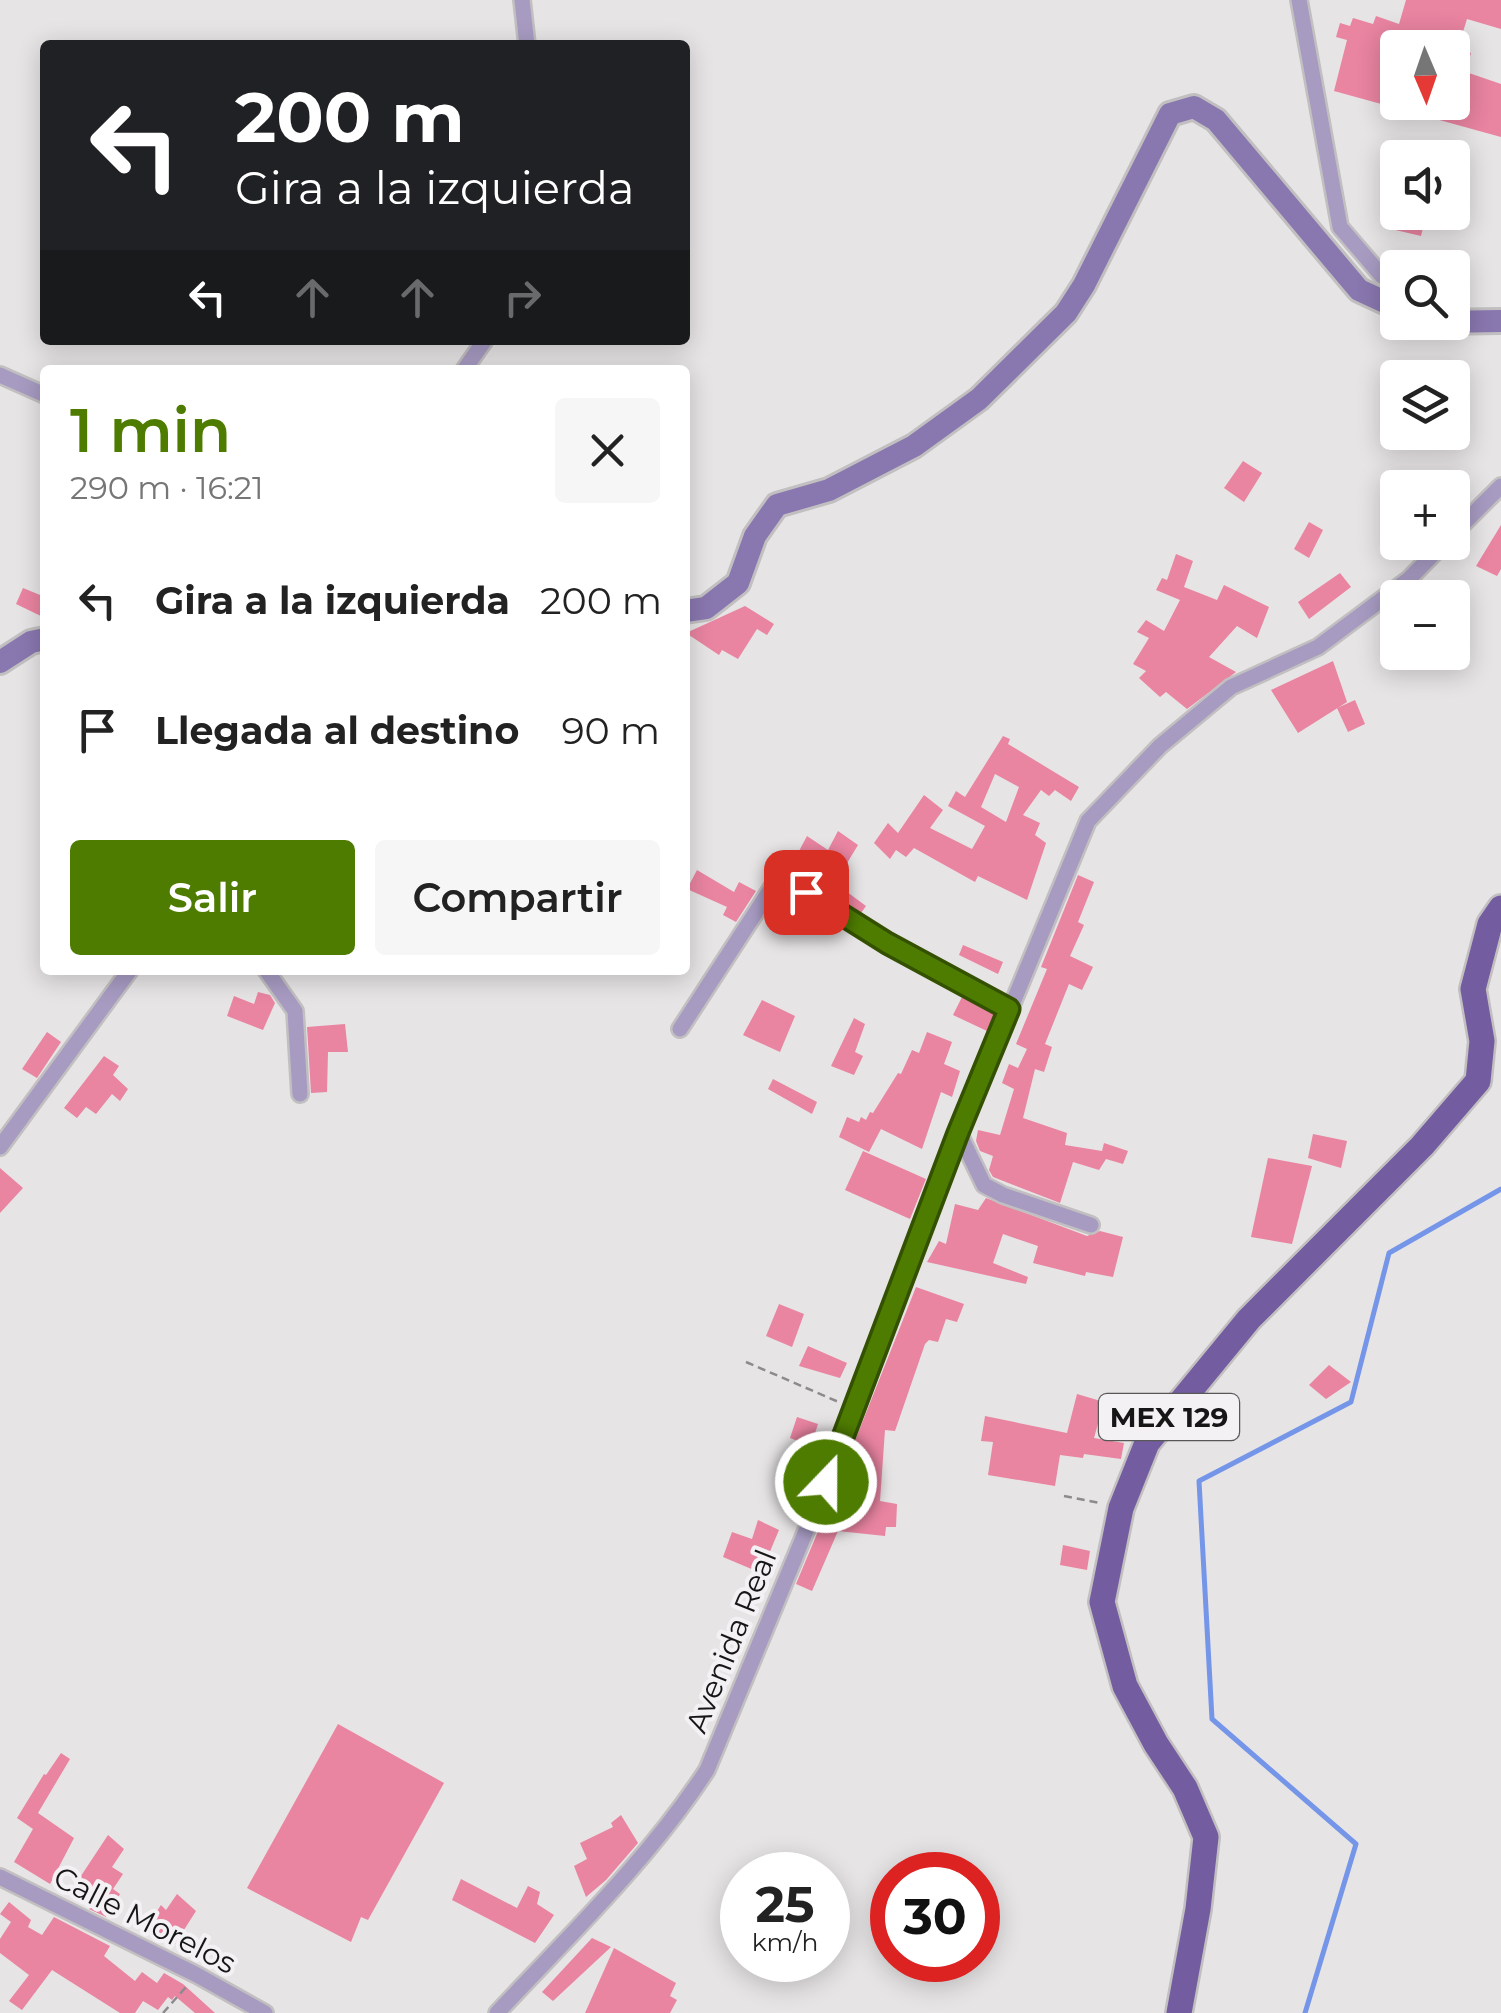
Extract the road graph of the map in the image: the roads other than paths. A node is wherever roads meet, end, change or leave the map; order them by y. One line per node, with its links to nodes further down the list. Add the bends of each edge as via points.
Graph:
1 (522, 0): 3 (street)
2 (1298, 0): 4 (street, via 1340,227)
3 (526, 40)
4 (1380, 274)
5 (1380, 300): 13 (street, via 1358,290 1216,120 1194,106 1170,114 1066,313 979,399 914,446 829,490 777,504 755,536 738,583 706,608)
6 (1470, 320): 7 (street)
7 (1501, 321)
8 (0, 374): 9 (street)
9 (40, 393)
10 (1501, 486): 11 (street)
11 (1470, 517)
12 (1427, 560): 19 (street, Avenida Real, via 1318,646 1232,687 1160,746 1088,821)
13 (690, 611)
14 (40, 640): 15 (street)
15 (0, 662)
16 (1501, 908): 28 (main road, MEX 129, via 1490,924 1474,989 1482,1041 1478,1082 1250,1318 1148,1443 1121,1508 1102,1602 1125,1686 1206,1837)
17 (126, 975): 23 (street)
18 (270, 975): 21 (street, via 296,1011)
19 (1009, 1009): 20 (street, via 780,875); 22 (street, Avenida Real)
20 (680, 1029)
21 (300, 1094)
22 (958, 1133): 24 (street, via 984,1185); 27 (street, Avenida Real, via 856,1410 707,1770 646,1855)
23 (0, 1146)
24 (1091, 1225)
25 (0, 1877): 26 (street, Calle Morelos)
26 (264, 2013)
27 (496, 2013)
28 (1179, 2013)

